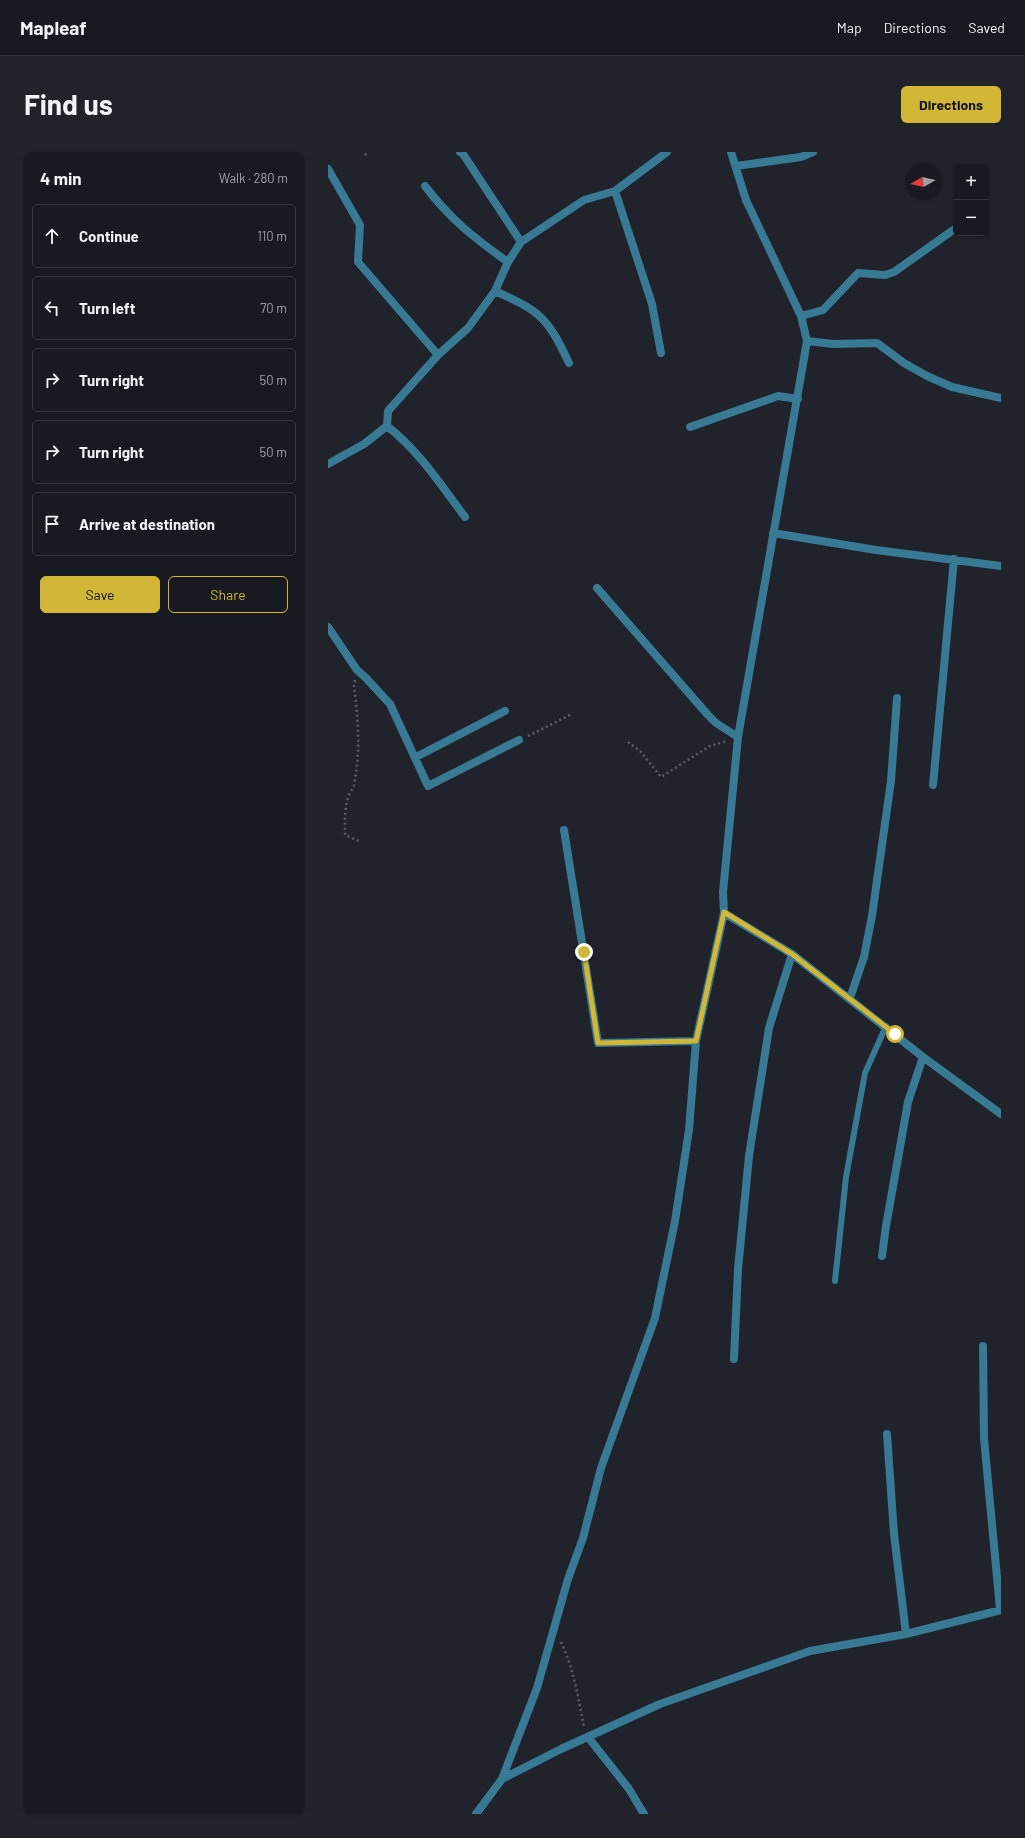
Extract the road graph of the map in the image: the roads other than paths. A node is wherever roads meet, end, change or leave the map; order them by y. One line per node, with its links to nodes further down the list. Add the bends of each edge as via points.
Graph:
1 (460, 152): 10 (street)
2 (666, 152): 8 (street)
3 (731, 152): 5 (street)
4 (813, 152): 5 (street, via 802,157)
5 (736, 166): 13 (street, via 746,200)
6 (328, 169): 16 (street, via 360,225 358,262)
7 (425, 186): 11 (street, via 443,210 458,224)
8 (615, 191): 10 (street, via 584,200); 15 (street, via 652,304)
9 (953, 230): 13 (street, via 894,272 885,275 858,273 823,310)
10 (521, 242): 11 (street)
11 (508, 262): 12 (street)
12 (495, 291): 16 (street, via 468,328); 17 (street, via 534,311 545,320 556,334)
13 (801, 316): 14 (street)
14 (808, 341): 18 (street, via 833,344 876,343 904,363 952,387); 19 (street)
15 (661, 353)
16 (438, 355): 20 (street, via 388,411)
17 (569, 363)
18 (1001, 398)
19 (798, 399): 21 (street, via 778,396); 24 (street)
20 (387, 426): 22 (street, via 364,444); 23 (street, via 421,457)
21 (690, 427)
22 (328, 464)
23 (465, 517)
24 (773, 533): 25 (street, via 876,550); 31 (street)
25 (954, 559): 26 (street); 34 (street)
26 (1001, 566)
27 (597, 588): 31 (street, via 708,715)
28 (328, 627): 33 (street, via 357,670 390,704)
29 (897, 698): 38 (street, via 891,781 872,916 864,957)
30 (505, 712): 33 (street)
31 (738, 737): 36 (street, via 723,892)
32 (519, 740): 33 (street, via 428,786)
33 (416, 757)
34 (933, 785)
35 (564, 830): 40 (street, via 598,1043)
36 (724, 912): 37 (street); 40 (street)
37 (792, 954): 38 (street); 46 (street, via 769,1028 749,1156 738,1269)
38 (850, 998): 39 (street)
39 (886, 1026): 41 (street); 44 (lane, via 865,1073 846,1177)
40 (696, 1041): 51 (street, via 688,1130 677,1206 655,1318 601,1468 583,1538 568,1578 537,1688)
41 (923, 1057): 42 (street); 43 (street, via 908,1102)
42 (1001, 1114)
43 (882, 1256)
44 (835, 1281)
45 (983, 1346): 48 (street, via 984,1438)
46 (734, 1359)
47 (887, 1434): 49 (street, via 894,1534)
48 (1001, 1610): 49 (street)
49 (906, 1634): 50 (street, via 810,1651 673,1699)
50 (588, 1737): 51 (street); 53 (street, via 629,1789)
51 (502, 1779): 52 (street)
52 (476, 1814)
53 (644, 1814)

